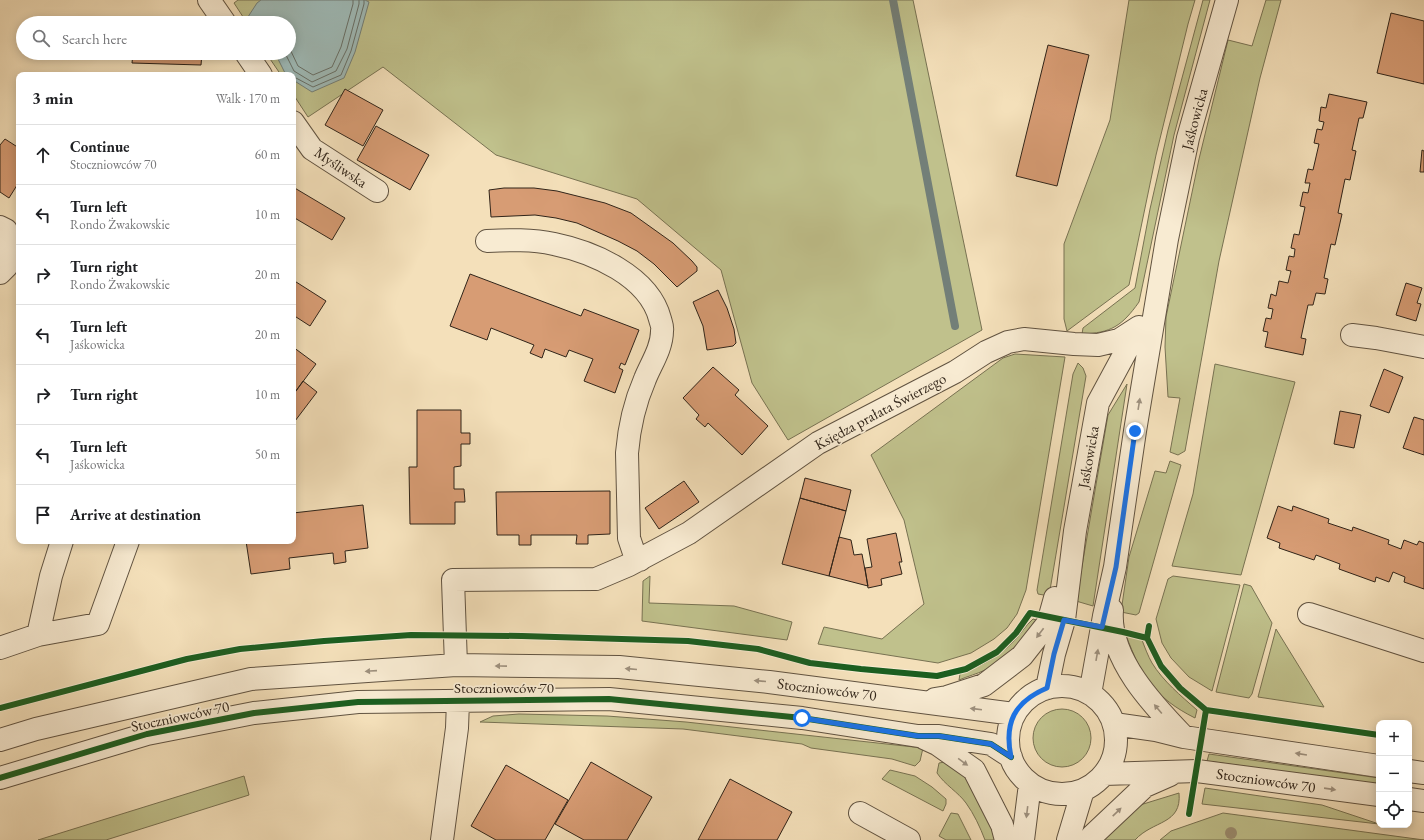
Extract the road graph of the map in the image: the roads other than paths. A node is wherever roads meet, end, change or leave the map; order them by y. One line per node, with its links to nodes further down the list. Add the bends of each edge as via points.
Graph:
1 (209, 0): 3 (street)
2 (1227, 0): 9 (street, Jaśkowicka, via 1188,138)
3 (220, 16)
4 (251, 60): 5 (street)
5 (259, 72)
6 (296, 126): 7 (street, Myśliwska, via 312,149)
7 (377, 191)
8 (0, 227): 11 (street, via 6,230 11,247 7,266)
9 (1167, 239): 12 (street, Jaśkowicka); 19 (street, Jaśkowicka, one-way to 9, via 1135,431)
10 (487, 241): 18 (street, via 536,241 575,249 634,280 654,302 663,330 634,414 627,453 629,538 634,553)
11 (0, 273)
12 (1139, 327): 15 (street, Jaśkowicka, via 1098,403); 18 (street, Księdza prałata Świerzego, via 1119,340 1098,345 1024,339 1008,342 986,352 955,372 818,443 689,533)
13 (1352, 335): 14 (street)
14 (1424, 347)
15 (1075, 531): 25 (street, Jaśkowicka, via 1065,612); 28 (street, one-way to 28, via 1048,623 1022,656 984,685 947,697)
16 (61, 544): 21 (street)
17 (127, 544): 21 (street, via 98,624)
18 (640, 560): 24 (street, Księdza prałata Świerzego, via 596,579 453,580)
19 (1116, 567): 26 (street, Jaśkowicka, one-way to 19); 32 (street, one-way to 19, via 1144,693 1123,659 1112,629 1111,618)
20 (1308, 614): 23 (street)
21 (38, 635): 22 (street)
22 (0, 648)
23 (1424, 651)
24 (456, 665): 28 (street, Stoczniowców 70, one-way to 24, via 619,667); 33 (street, Stoczniowców 70, one-way to 33, via 251,679 36,729)
25 (1047, 688): 26 (street, via 1062,685 1076,687); 29 (street, via 1023,702)
26 (1090, 694): 30 (street, via 1109,712)
27 (458, 701): 31 (street, Stoczniowców 70, via 609,699 802,718); 40 (street, Stoczniowców 70, via 358,702 254,713 147,734); 47 (street, via 457,728)
28 (924, 701): 29 (street, Stoczniowców 70, one-way to 28)
29 (1014, 714): 34 (street, via 1009,728 1008,743)
30 (1114, 724): 32 (street, Stoczniowców 70); 39 (street, via 1117,741 1113,758)
31 (918, 736): 34 (street, Stoczniowców 70, via 939,736 991,744); 49 (street, one-way to 49, via 937,744 974,770 1002,825)
32 (1184, 737): 35 (street, Stoczniowców 70, one-way to 32)
33 (0, 740)
34 (1011, 757): 41 (street, via 1018,772)
35 (1376, 766)
36 (1180, 771): 39 (street, Stoczniowców 70); 43 (street, Stoczniowców 70, one-way to 43, via 1197,771); 52 (street, one-way to 36, via 1144,786)
37 (1412, 771): 38 (street)
38 (1424, 773)
39 (1104, 774): 42 (street)
40 (0, 778)
41 (1030, 784): 42 (street, via 1047,792 1065,794); 50 (street, one-way to 50)
42 (1083, 790): 51 (street)
43 (1376, 795)
44 (1412, 799): 45 (street)
45 (1424, 801)
46 (860, 813): 48 (street)
47 (442, 840)
48 (910, 840)
49 (1006, 840)
50 (1023, 840)
51 (1068, 840)
52 (1090, 840)

